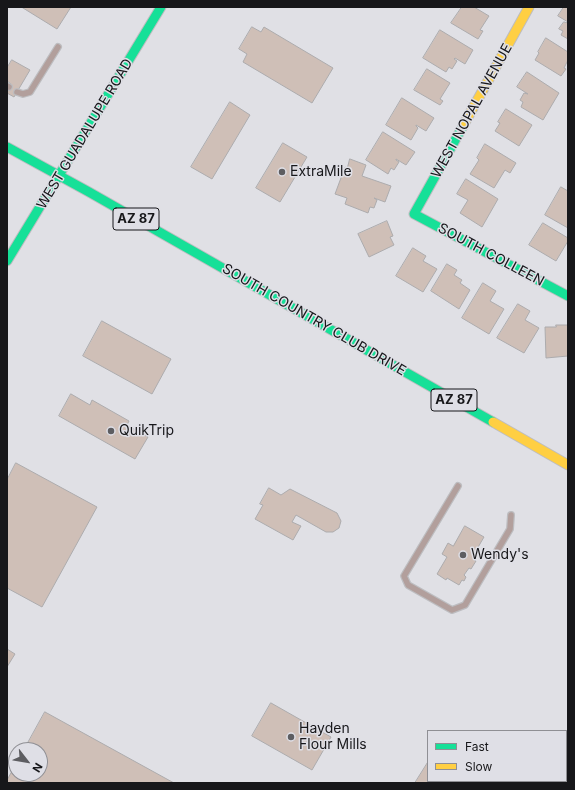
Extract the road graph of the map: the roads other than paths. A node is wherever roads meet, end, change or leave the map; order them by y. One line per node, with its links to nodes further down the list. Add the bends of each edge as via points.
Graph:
1 (161, 7): 6 (main road, WEST GUADALUPE ROAD)
2 (529, 7): 7 (main road, WEST NOPAL AVENUE)
3 (58, 47): 4 (lane, via 30,92)
4 (17, 92)
5 (7, 147): 6 (main road, AZ 87)
6 (60, 175): 8 (main road, WEST GUADALUPE ROAD); 10 (main road, SOUTH COUNTRY CLUB DRIVE / AZ 87)
7 (414, 214): 9 (main road, SOUTH COLLEEN)
8 (7, 261)
9 (568, 296)
10 (568, 464)
11 (458, 486): 12 (lane, via 404,576 408,585 446,607 452,610 465,605 510,529)
12 (511, 515)

